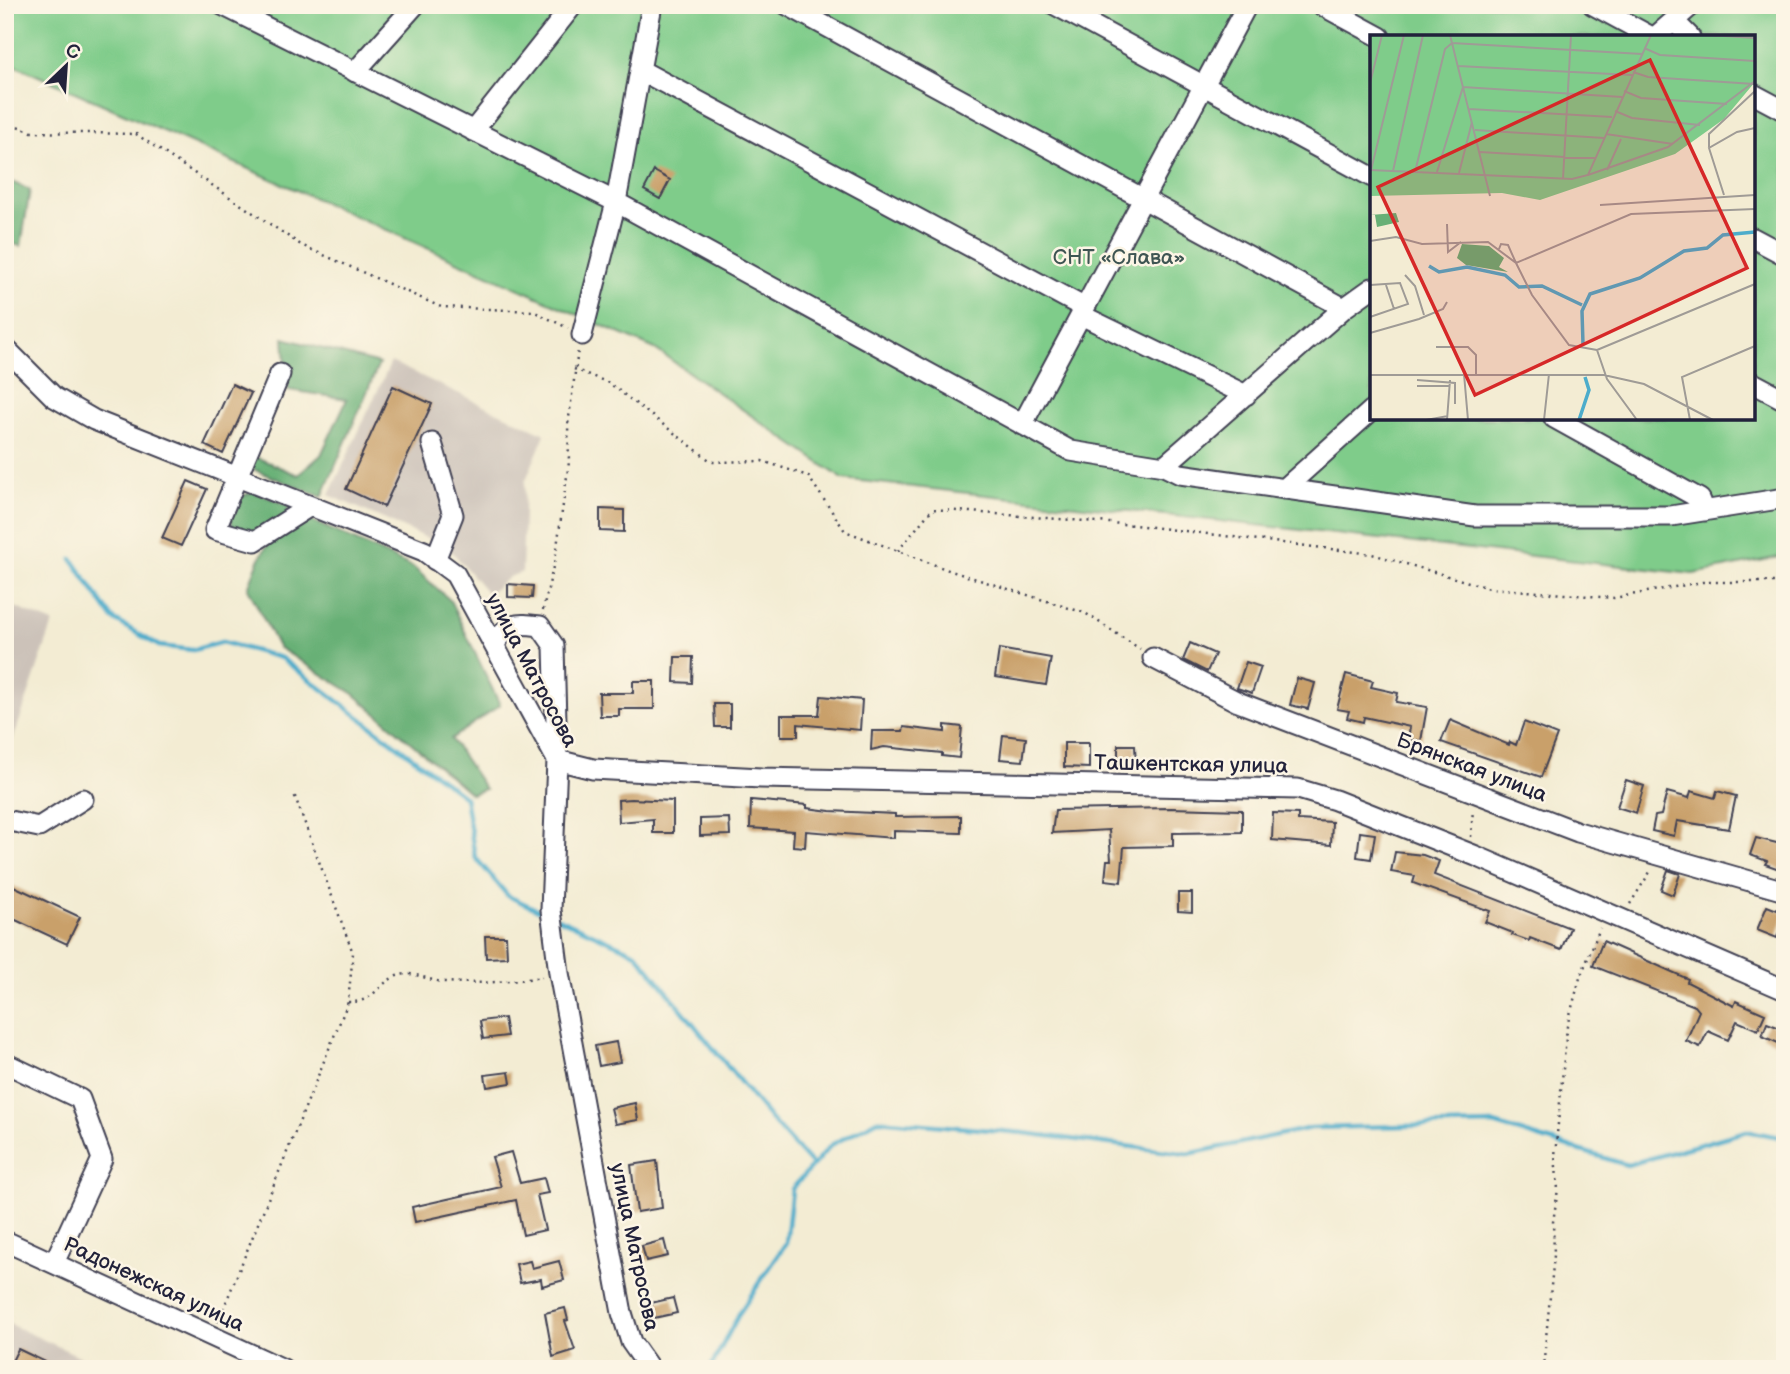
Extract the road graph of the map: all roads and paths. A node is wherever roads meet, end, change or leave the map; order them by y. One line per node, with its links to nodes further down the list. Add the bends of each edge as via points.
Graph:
1 (415, 5): 17 (street)
2 (573, 5): 22 (street)
3 (652, 5): 16 (street)
4 (787, 5): 24 (street)
5 (1055, 5): 18 (street)
6 (1247, 5): 18 (street)
7 (1321, 5): 12 (street)
8 (1593, 5): 13 (street)
9 (1692, 5): 11 (street)
10 (232, 7): 17 (street)
11 (1674, 21): 14 (street); 15 (street)
12 (1376, 35)
13 (1650, 35)
14 (1656, 35)
15 (1688, 35)
16 (640, 69): 25 (street); 30 (street)
17 (355, 72): 22 (street)
18 (1204, 85): 23 (street); 24 (street)
19 (1755, 95): 20 (street)
20 (1785, 111)
21 (5, 121): 31 (path, via 32,132 136,134 301,246 441,307 533,311)
22 (473, 131): 25 (street)
23 (1370, 176)
24 (1144, 198): 29 (street); 30 (street)
25 (616, 202): 31 (street); 40 (street)
26 (1755, 239): 27 (street)
27 (1785, 255)
28 (1370, 293): 29 (street)
29 (1344, 308): 36 (street)
30 (1083, 312): 36 (street); 40 (street)
31 (582, 335): 33 (path)
32 (5, 348): 43 (street, улица Матросова, via 54,397 84,414)
33 (574, 369): 48 (path, via 609,383 712,462 762,461 808,476 845,531); 51 (path, via 569,462)
34 (280, 374): 43 (street)
35 (1755, 384): 37 (street)
36 (1246, 395): 42 (street)
37 (1785, 400)
38 (1370, 412): 44 (street)
39 (1559, 420): 47 (street, via 1700,499)
40 (1022, 425): 42 (street, via 1070,451)
41 (432, 443): 49 (street, via 453,515)
42 (1164, 466): 44 (street, via 1180,474)
43 (237, 477): 46 (street, улица Матросова); 46 (street, via 215,530 255,541)
44 (1284, 489): 47 (street, via 1475,516 1671,516)
45 (1785, 498): 47 (street)
46 (310, 506): 49 (street, улица Матросова, via 424,551)
47 (1705, 511)
48 (898, 551): 50 (path, via 933,509 1135,525 1372,554 1489,588 1614,598 1702,582); 53 (path, via 1085,613)
49 (435, 560): 52 (street, улица Матросова, via 455,574)
50 (1785, 582)
51 (540, 626): 52 (street, via 520,623 505,629); 54 (street, via 554,646)
52 (495, 644): 54 (street, улица Матросова)
53 (1153, 658): 55 (street, Брянская улица, via 1238,702)
54 (557, 760): 59 (street, Ташкентская улица, via 593,769 761,778 1298,789); 63 (street, улица Матросова, via 551,910)
55 (1473, 792): 59 (path, via 1471,839); 60 (street, Брянская улица)
56 (295, 794): 65 (path, via 353,953)
57 (83, 799): 58 (street, via 39,827)
58 (5, 820)
59 (1476, 856): 62 (street, Ташкентская улица)
60 (1657, 857): 61 (street, Брянская улица); 62 (path, via 1633,903)
61 (1785, 891)
62 (1607, 912): 64 (street, Ташкентская улица); 72 (path, via 1580,978 1567,1026)
63 (559, 973): 65 (path, via 525,980 442,982 409,974 387,979 373,996 359,1003); 71 (street, улица Матросова, via 622,1313 631,1342)
64 (1785, 990)
65 (348, 1002): 69 (path)
66 (5, 1063): 68 (street, via 80,1099 102,1159)
67 (5, 1241): 68 (street, Радонежская улица)
68 (54, 1264): 69 (street, Радонежская улица)
69 (212, 1336): 70 (street, Радонежская улица)
70 (283, 1369)
71 (650, 1369)
72 (1543, 1369)

